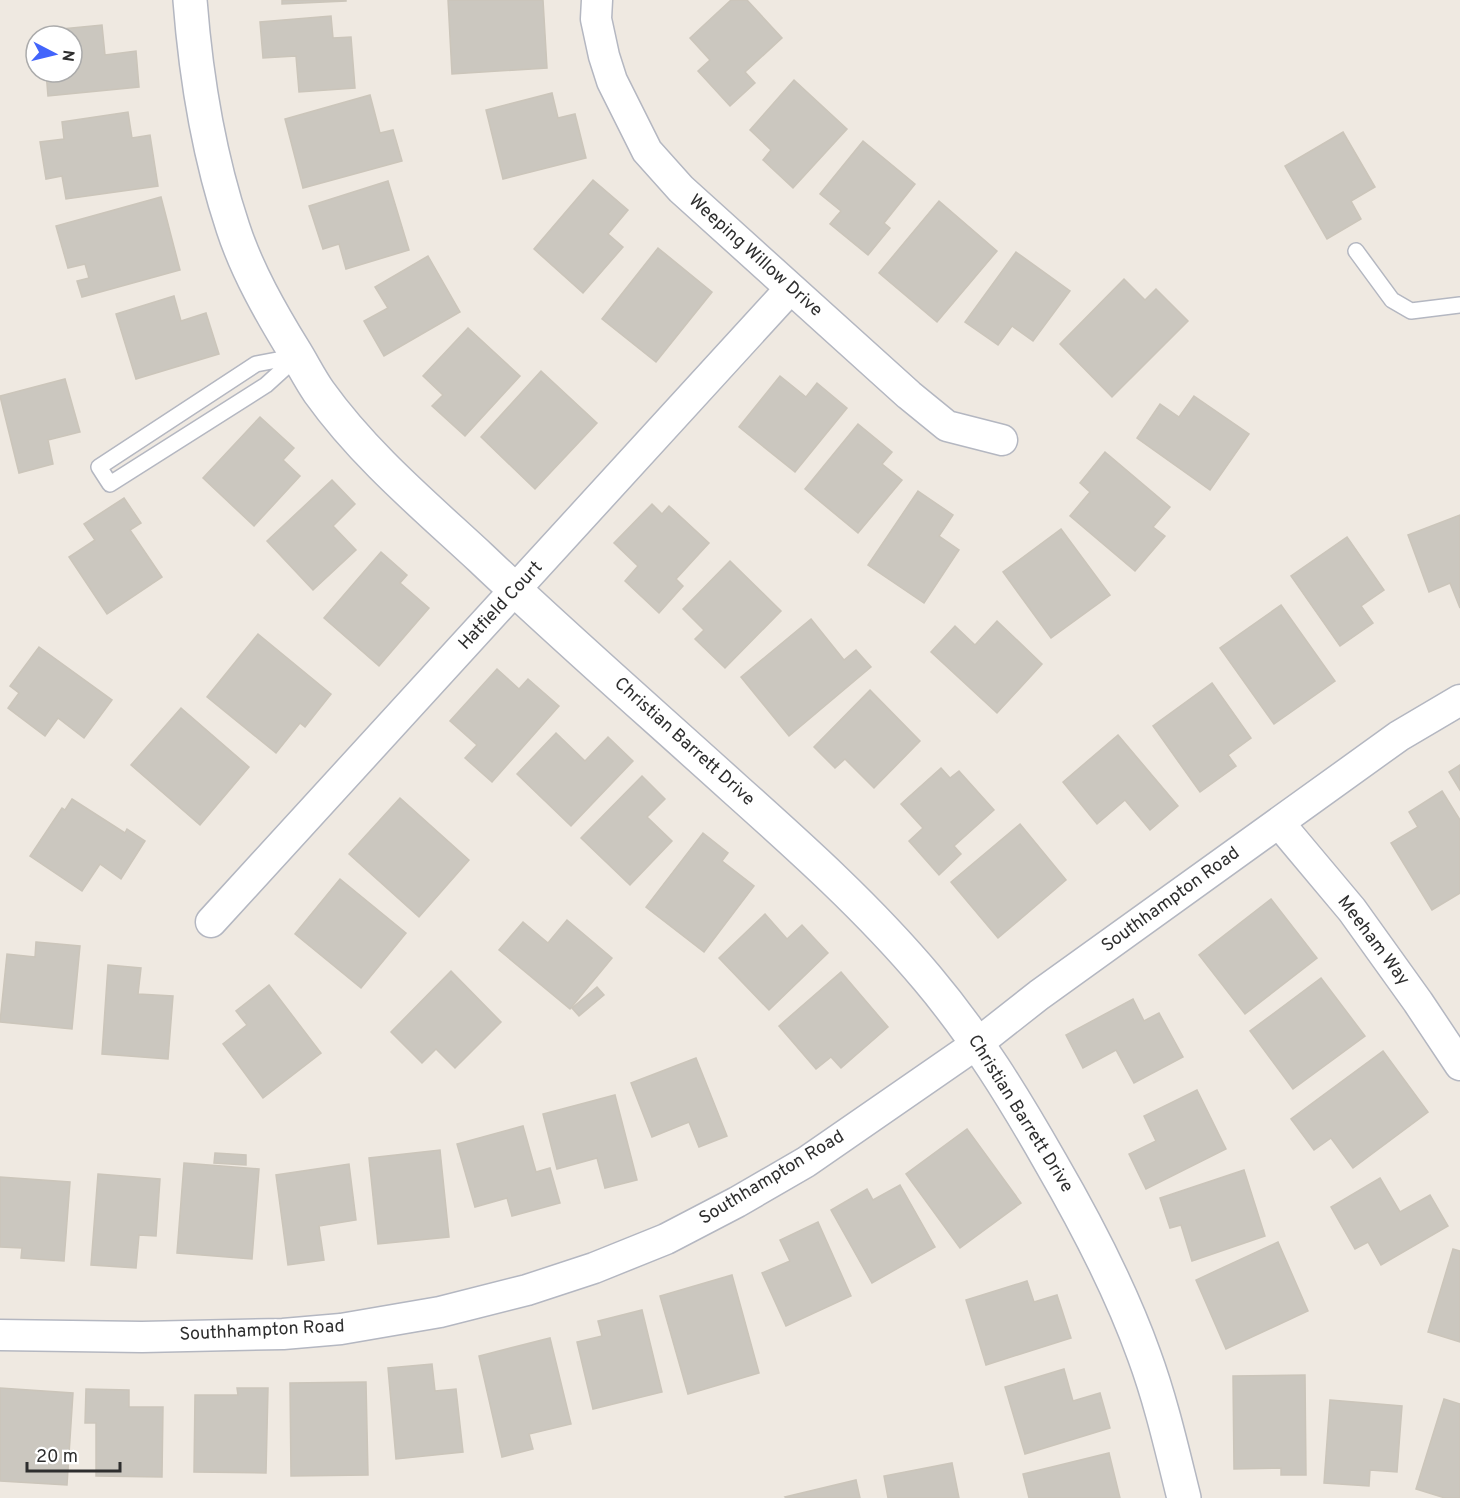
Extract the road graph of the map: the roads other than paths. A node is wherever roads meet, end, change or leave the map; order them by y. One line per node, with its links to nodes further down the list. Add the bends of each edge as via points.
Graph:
1 (190, 0): 6 (street, Christian Barrett Drive, via 195,68 233,228 249,267)
2 (597, 0): 4 (street, Weeping Willow Drive, via 596,19 612,81 647,151 681,189)
3 (1356, 250): 5 (lane, via 1392,300 1411,311)
4 (790, 289): 7 (street, Weeping Willow Drive, via 947,426); 8 (street, Hatfield Court)
5 (1460, 305)
6 (298, 356): 6 (lane, via 266,385 110,484 99,467 256,364); 8 (street, Christian Barrett Drive, via 319,392 392,475)
7 (1002, 440)
8 (515, 591): 11 (street, Hatfield Court); 12 (street, Christian Barrett Drive, via 869,913)
9 (1460, 700): 10 (street, Southhampton Road, via 1399,736)
10 (1278, 823): 12 (street, Southhampton Road); 13 (street, Meeham Way, via 1352,910)
11 (211, 922)
12 (978, 1043): 14 (street, Southhampton Road, via 806,1162 737,1202 666,1239 527,1290 440,1312 341,1329 283,1334); 15 (street, Christian Barrett Drive, via 1010,1090 1088,1227 1121,1299 1155,1388)
13 (1460, 1065)
14 (0, 1335)
15 (1184, 1498)

